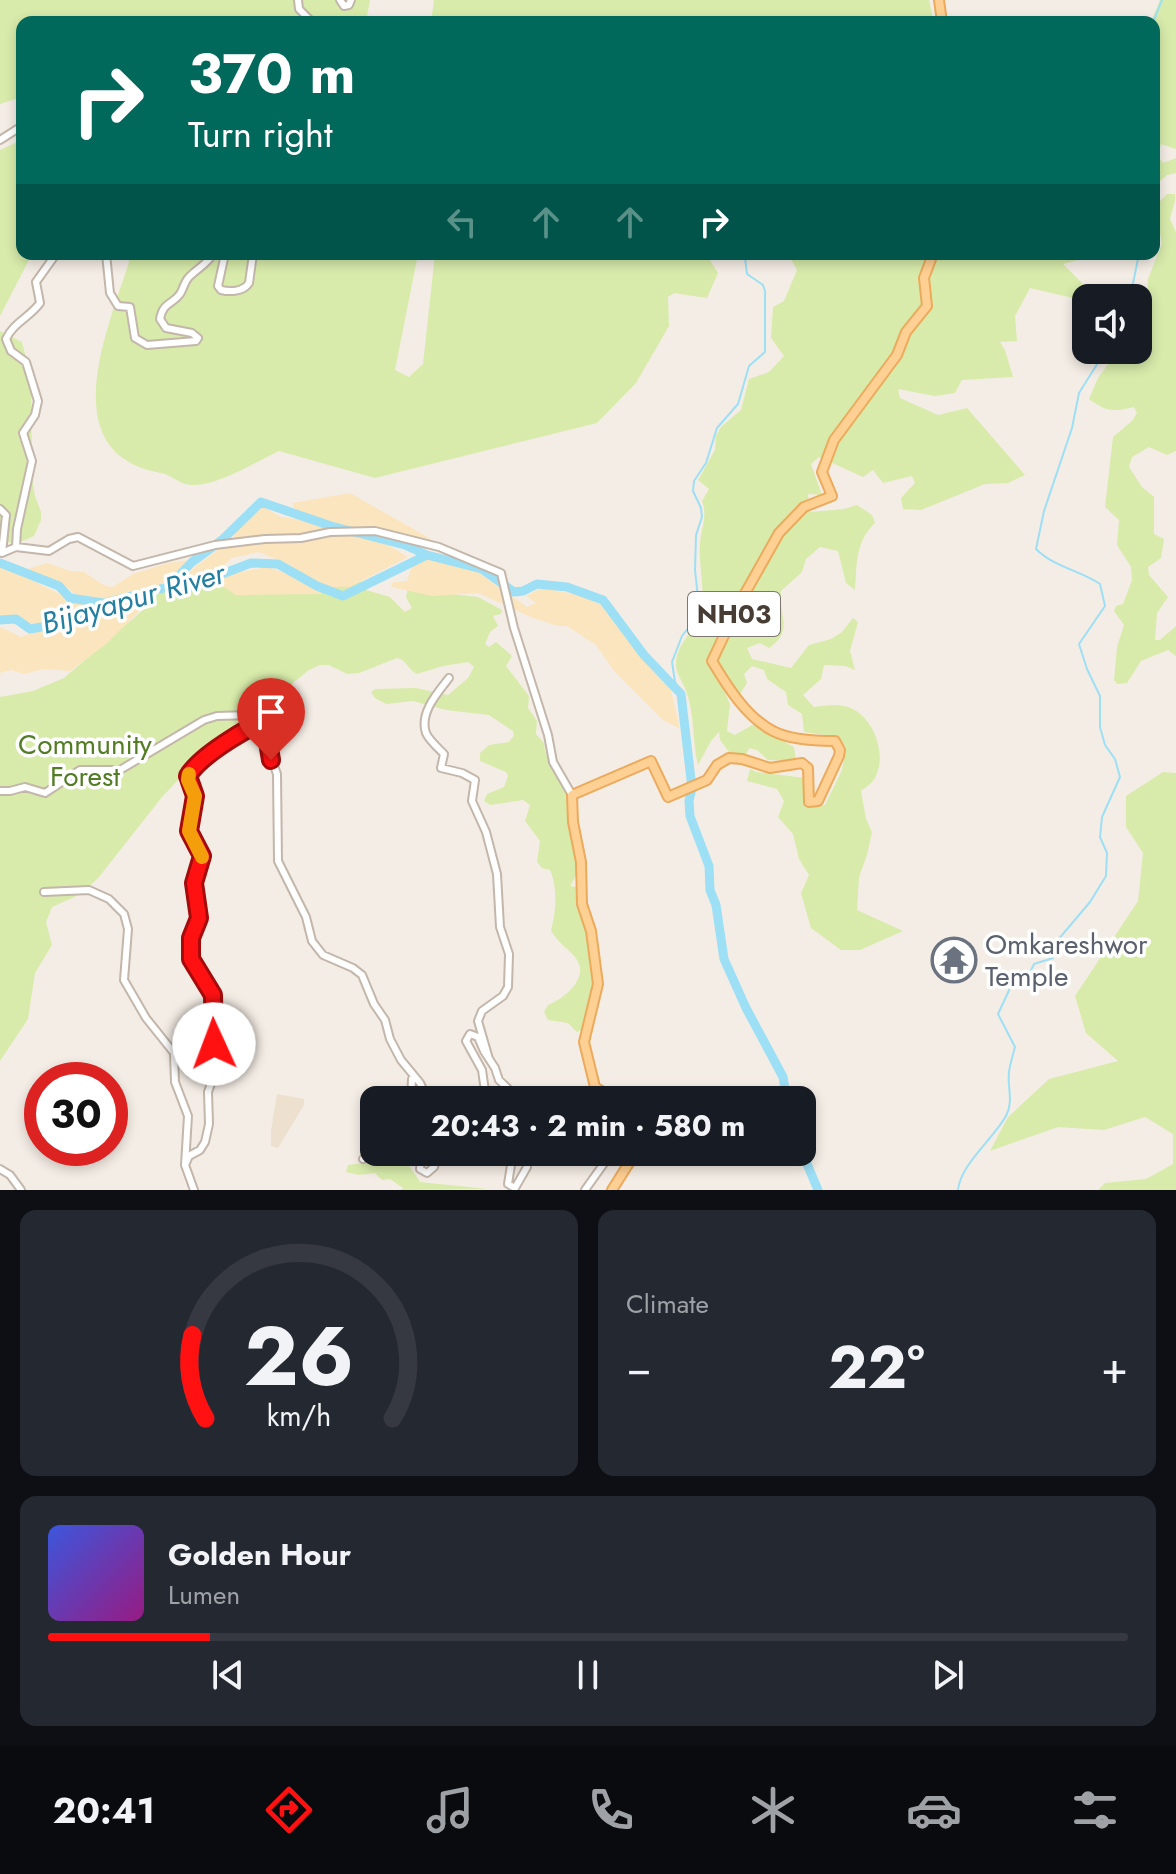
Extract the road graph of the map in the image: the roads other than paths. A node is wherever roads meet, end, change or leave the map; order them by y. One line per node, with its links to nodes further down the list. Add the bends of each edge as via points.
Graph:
1 (340, 0): 2 (street, via 344,6)
2 (351, 0)
3 (52, 260): 10 (street, via 36,282 40,303 6,339 11,351 26,362 38,401 23,433 32,461)
4 (107, 260): 5 (street, via 112,298 118,306 130,307 135,338 147,345 196,341 192,333 166,328 160,319 186,280)
5 (209, 260)
6 (224, 260): 7 (street, via 218,286 234,291 249,283)
7 (252, 260)
8 (931, 260): 14 (main road, NH03, via 924,278 927,306 834,440 822,472 832,496 804,507 779,533 712,661 749,711 774,732 835,741 839,756 818,801 809,802 808,768 802,763 770,768 729,758 704,783 668,797 651,761)
9 (0, 509): 10 (street, via 6,515 2,553)
10 (16, 547): 14 (street, via 49,551 78,537 133,566 229,543 375,531 492,567 501,573 553,762)
11 (449, 678): 16 (street, via 431,701 427,733 444,754 441,768 475,780 472,801 497,874 500,927 509,954 508,987 478,1021)
12 (282, 715): 13 (street, via 283,709 271,706 239,717 217,716 120,770 80,770 45,793 25,787); 17 (street, via 267,747 277,774 280,868 306,917 312,941 323,955 362,975 390,1039); 23 (street, via 268,717 221,745 188,776 195,796 189,831 202,856 194,883 199,918 191,938 191,959 213,995 217,1067 208,1092 205,1142)
13 (0, 791)
14 (572, 795): 22 (main road, via 582,904 598,984 584,1046)
15 (44, 892): 23 (street, via 89,890 124,914 124,980 174,1053 175,1082 188,1116)
16 (489, 1059): 20 (street, via 478,1037 470,1034 466,1041 479,1061); 21 (street)
17 (416, 1079): 18 (street); 19 (street)
18 (412, 1086)
19 (422, 1086)
20 (484, 1086)
21 (505, 1086)
22 (595, 1086)
23 (185, 1165): 32 (street)
24 (420, 1166): 25 (street, via 427,1173)
25 (434, 1166)
26 (511, 1166): 27 (street, via 508,1184 515,1188)
27 (527, 1166)
28 (602, 1166): 33 (street)
29 (627, 1166): 34 (main road)
30 (0, 1169): 31 (street)
31 (21, 1190)
32 (194, 1190)
33 (585, 1190)
34 (612, 1190)

